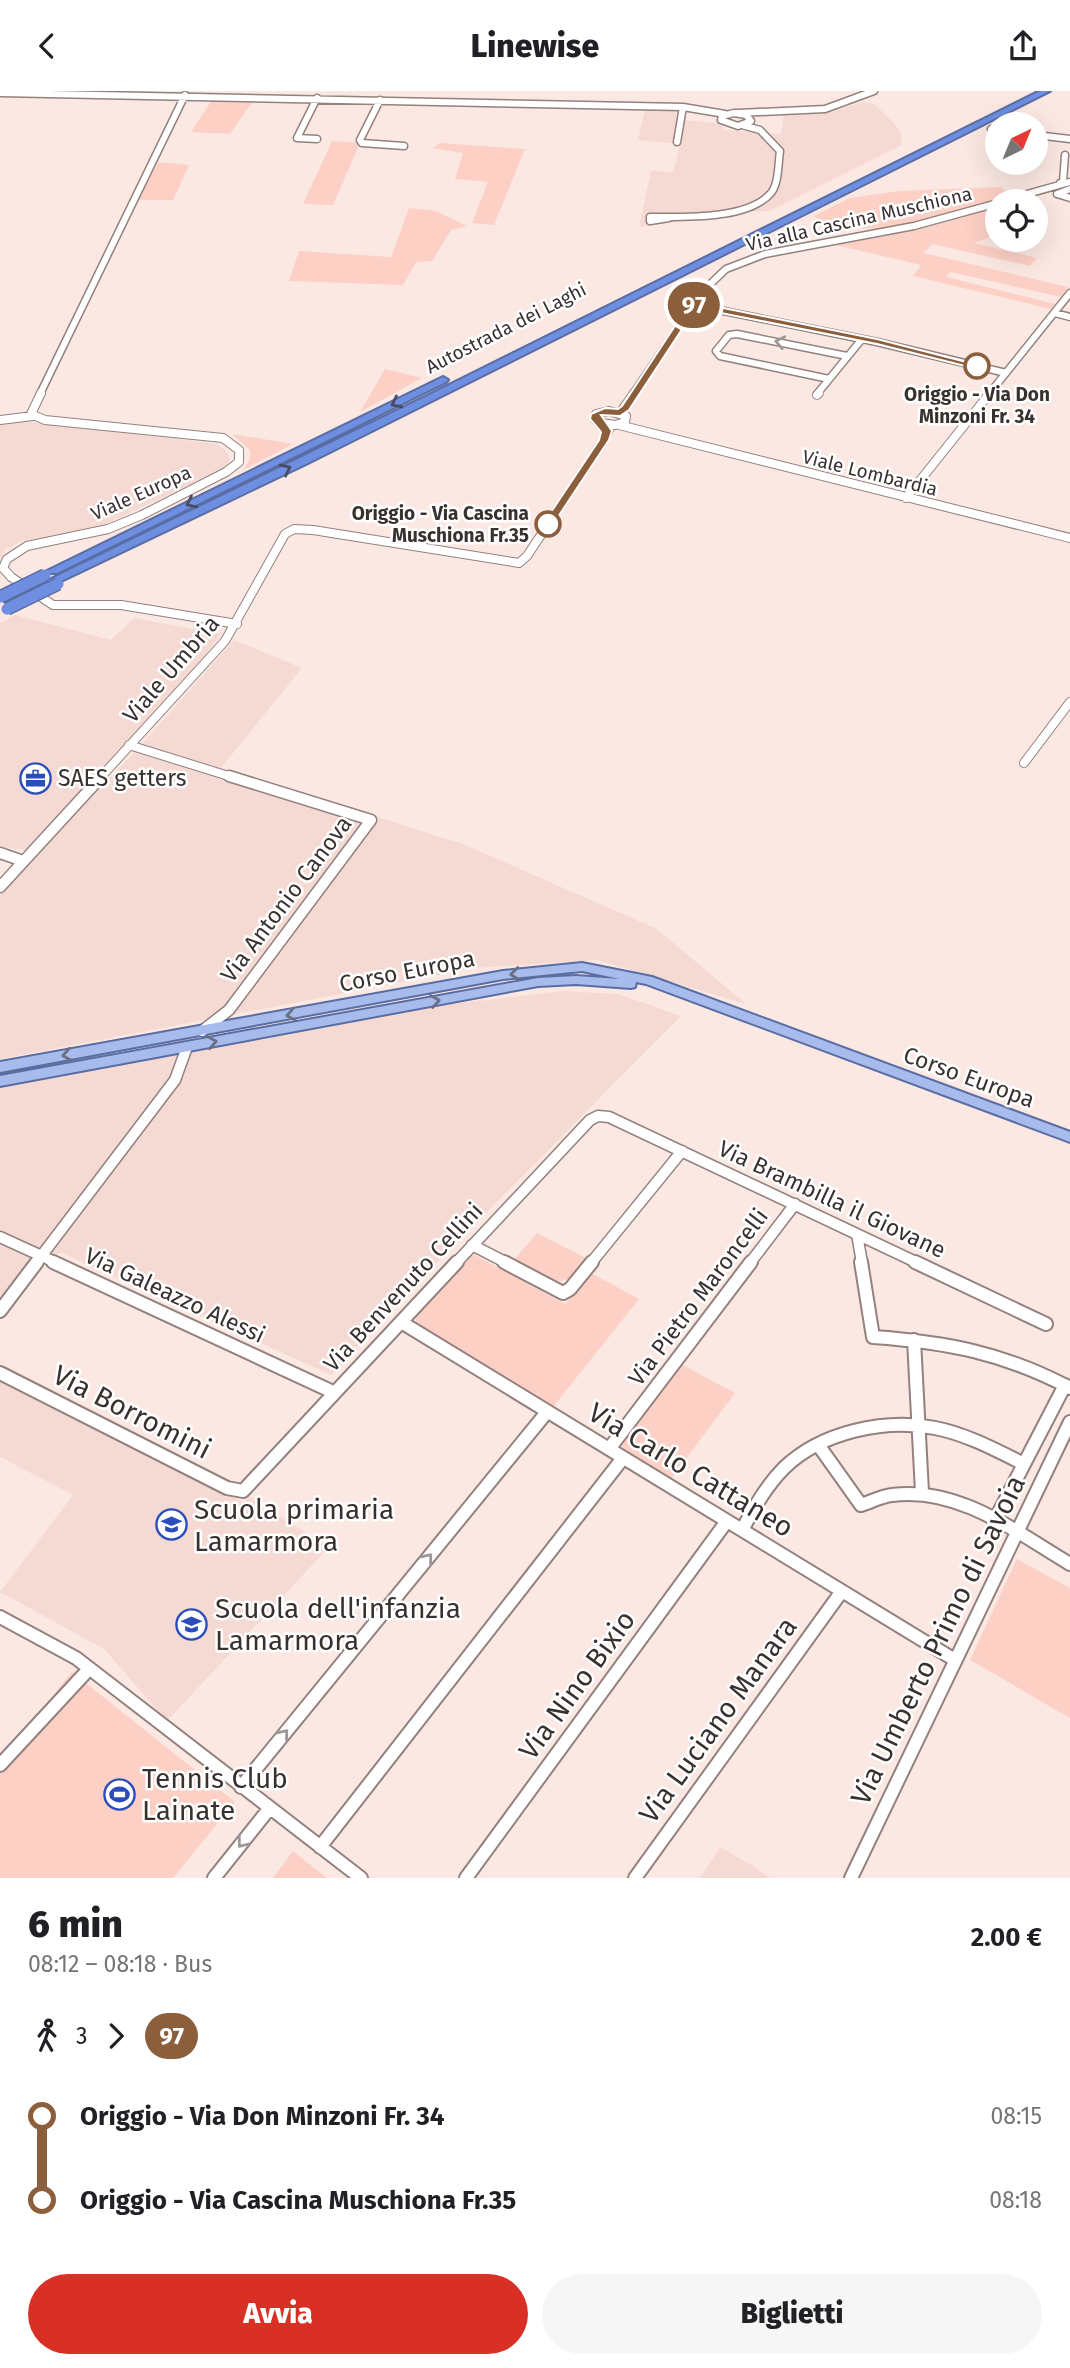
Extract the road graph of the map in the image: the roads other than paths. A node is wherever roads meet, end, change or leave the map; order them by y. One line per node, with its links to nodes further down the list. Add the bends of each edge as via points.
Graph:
1 (529, 91): 9 (street)
2 (874, 91): 11 (street, via 825,109)
3 (1028, 91): 32 (highway, Autostrada dei Laghi)
4 (1046, 91): 46 (highway, Autostrada dei Laghi, one-way to 4, via 136,543)
5 (0, 93): 6 (street)
6 (185, 95): 7 (street); 40 (street, via 31,410)
7 (317, 98): 8 (street); 19 (street, via 297,138)
8 (380, 100): 9 (street); 22 (street, via 360,140)
9 (525, 104): 10 (street)
10 (683, 107): 13 (street); 21 (street)
11 (757, 112): 12 (street); 14 (street)
12 (738, 113): 13 (street); 14 (street)
13 (722, 116): 15 (street, via 726,124)
14 (751, 119): 15 (street); 16 (street)
15 (743, 125): 16 (street)
16 (756, 128): 27 (street, via 780,151 772,193 735,211)
17 (1070, 128): 20 (street)
18 (1048, 137): 20 (street)
19 (317, 139)
20 (1067, 139)
21 (677, 142)
22 (404, 146)
23 (1065, 155): 24 (street)
24 (1060, 184): 25 (street, via 1057,194)
25 (1070, 198)
26 (985, 206): 29 (street, Via alla Cascina Muschiona, via 914,226 755,257 717,276)
27 (668, 218)
28 (1070, 293): 30 (street)
29 (694, 305): 34 (street); 39 (street, Via alla Cascina Muschiona)
30 (1055, 313): 31 (street); 36 (street)
31 (1070, 317)
32 (557, 322)
33 (534, 334): 46 (highway, Autostrada dei Laghi, one-way to 46)
34 (862, 339): 35 (street); 36 (street)
35 (847, 356): 37 (street); 37 (street, one-way to 37, via 737,334 729,335 716,351 720,356)
36 (1006, 373): 44 (street)
37 (829, 379): 38 (street)
38 (817, 395)
39 (625, 415): 42 (street); 42 (street, via 599,412 595,417); 43 (street)
40 (33, 416): 41 (street, Viale Europa); 48 (street, Viale Europa, via 215,436 236,445 240,455 236,466 226,472 111,528 15,550 4,561 10,577 53,605 121,605)
41 (0, 419)
42 (612, 427): 43 (street); 48 (street, Viale Umbria, via 519,562 294,529 281,538)
43 (662, 437): 44 (street, Viale Lombardia)
44 (906, 498): 45 (street, Viale Lombardia)
45 (1070, 538)
46 (52, 580): 47 (highway, bridge)
47 (2, 606)
48 (237, 624): 50 (street, Viale Umbria)
49 (1070, 702): 51 (street)
50 (130, 744): 53 (street, Viale Umbria); 55 (street, Via Antonio Canova, via 371,820 229,1010)
51 (1024, 763)
52 (0, 853): 53 (street)
53 (23, 861): 54 (street, Viale Umbria)
54 (0, 887)
55 (202, 1031): 56 (main road, Corso Europa, one-way to 55, via 648,980 582,967 503,975); 58 (main road, Corso Europa, one-way to 58)
56 (815, 1043): 57 (main road, Corso Europa, one-way to 56, via 523,985 576,980 647,988); 61 (main road, Corso Europa)
57 (187, 1047): 59 (main road, Corso Europa); 67 (street, via 175,1080)
58 (0, 1067)
59 (0, 1081)
60 (598, 1116): 62 (street, Via Brambilla il Giovane); 66 (street, Via Benvenuto Cellini)
61 (1070, 1137)
62 (682, 1151): 63 (street, Via Brambilla il Giovane); 66 (street, via 563,1293)
63 (795, 1204): 64 (street, Via Brambilla il Giovane); 79 (street, Via Pietro Maroncelli)
64 (857, 1234): 70 (street, Via Brambilla il Giovane); 71 (street, via 873,1337)
65 (0, 1237): 67 (street, Via Galeazzo Alessi)
66 (472, 1245): 69 (street, Via Benvenuto Cellini)
67 (40, 1255): 68 (street); 74 (street, Via Galeazzo Alessi)
68 (0, 1311)
69 (401, 1322): 74 (street, Via Benvenuto Cellini); 75 (street, Via Carlo Cattaneo)
70 (1046, 1324)
71 (914, 1340): 73 (street, via 993,1353); 77 (street)
72 (0, 1373): 82 (street, Via Borromini)
73 (1068, 1387): 81 (street)
74 (333, 1392): 82 (street, Via Benvenuto Cellini)
75 (547, 1412): 79 (street, Via Carlo Cattaneo); 94 (street, one-way to 75)
76 (1070, 1422): 87 (street, Via Umberto Primo di Savoia)
77 (916, 1426): 78 (street, via 871,1429); 81 (street, via 991,1446); 83 (street)
78 (819, 1445): 83 (street, via 861,1505 894,1494); 86 (street, via 776,1478)
79 (609, 1449): 80 (street, Via Carlo Cattaneo)
80 (623, 1458): 85 (street, Via Carlo Cattaneo); 96 (street)
81 (1024, 1464): 84 (street)
82 (243, 1492)
83 (922, 1492): 84 (street, via 962,1502)
84 (995, 1520): 87 (street)
85 (727, 1521): 86 (street, Via Carlo Cattaneo); 99 (street, Via Nino Bixio)
86 (742, 1530): 89 (street, Via Carlo Cattaneo)
87 (1016, 1533): 88 (street); 91 (street, Via Umberto Primo di Savoia)
88 (1070, 1564)
89 (842, 1591): 91 (street, Via Carlo Cattaneo); 100 (street, Via Luciano Manara)
90 (0, 1617): 92 (street)
91 (956, 1660): 101 (street, Via Umberto Primo di Savoia)
92 (89, 1669): 93 (street); 94 (street)
93 (0, 1765)
94 (241, 1787): 95 (street)
95 (269, 1809): 96 (street); 97 (street, one-way to 97)
96 (320, 1847): 98 (street)
97 (214, 1878)
98 (361, 1878)
99 (466, 1878)
100 (635, 1878)
101 (851, 1878)

